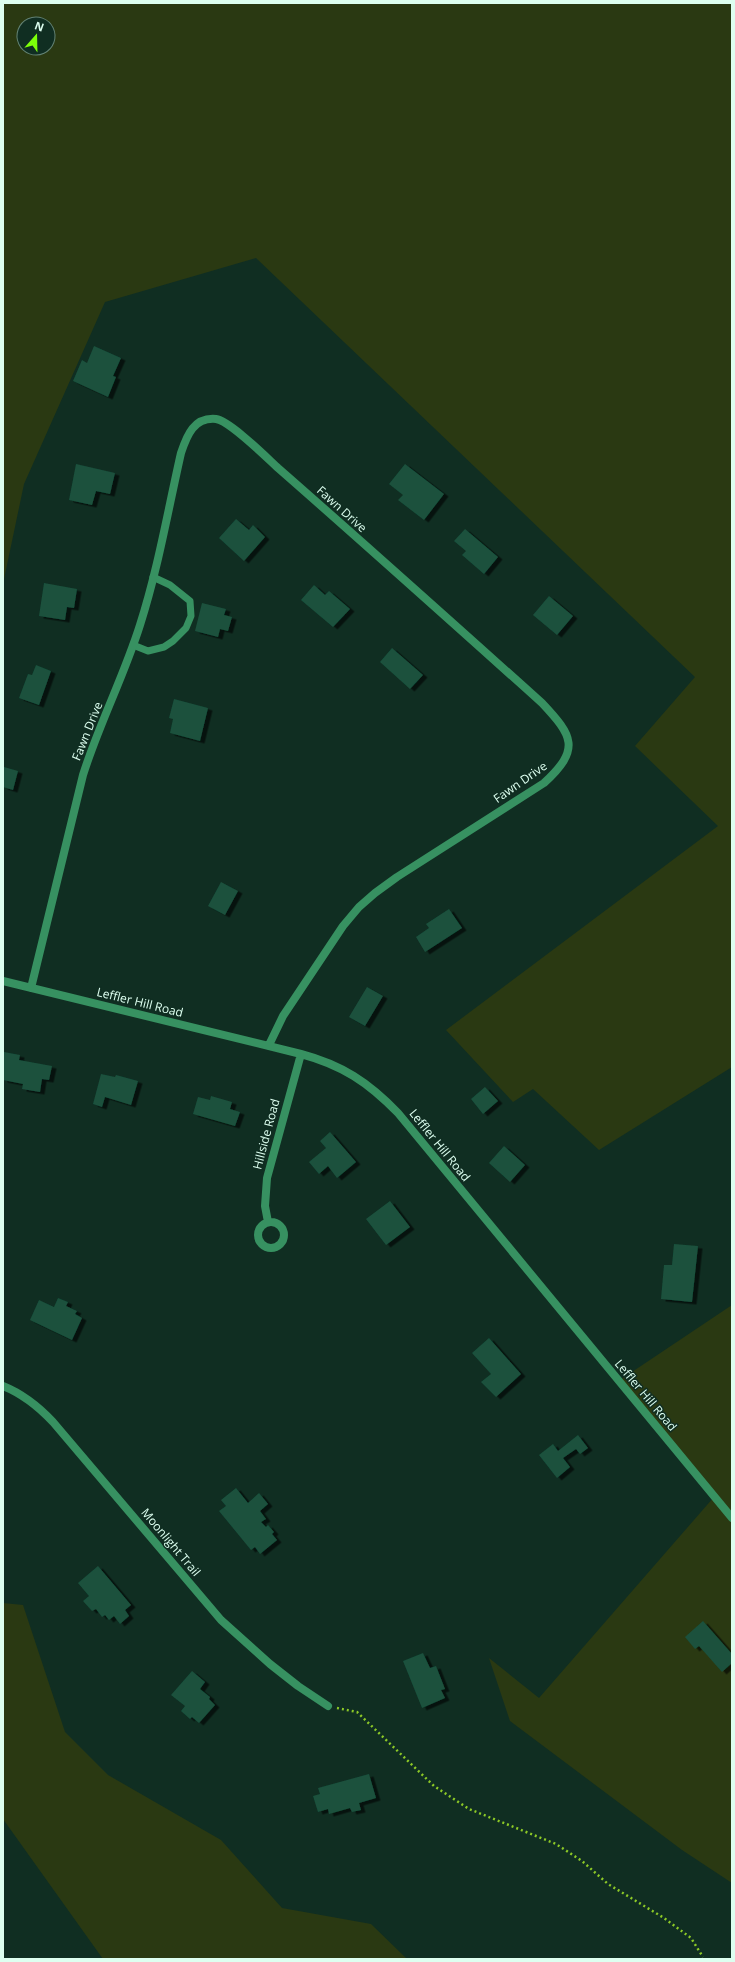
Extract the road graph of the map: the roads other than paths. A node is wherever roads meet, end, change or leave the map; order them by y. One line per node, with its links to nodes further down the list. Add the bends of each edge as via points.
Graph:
1 (153, 578): 2 (street, Fawn Drive); 2 (lane, via 170,585 190,601 192,616 186,628 164,647 148,651); 5 (street, Fawn Drive, via 187,436 194,425 205,419 218,419 272,462 542,703 566,732 570,746 566,758 544,783 397,877 359,907 343,926 283,1016)
2 (133, 645): 4 (street, Fawn Drive, via 91,748)
3 (3, 981): 4 (street, Leffler Hill Road)
4 (31, 988): 5 (street, Leffler Hill Road)
5 (268, 1045): 6 (street, Leffler Hill Road)
6 (301, 1054): 7 (street, Hillside Road, via 267,1178 265,1206); 9 (street, Leffler Hill Road, via 321,1059 348,1072 380,1094 398,1113)
7 (268, 1222)
8 (3, 1386): 10 (street, Moonlight Trail, via 16,1391 35,1404 54,1422 221,1620 270,1664)
9 (732, 1518)
10 (328, 1706)

